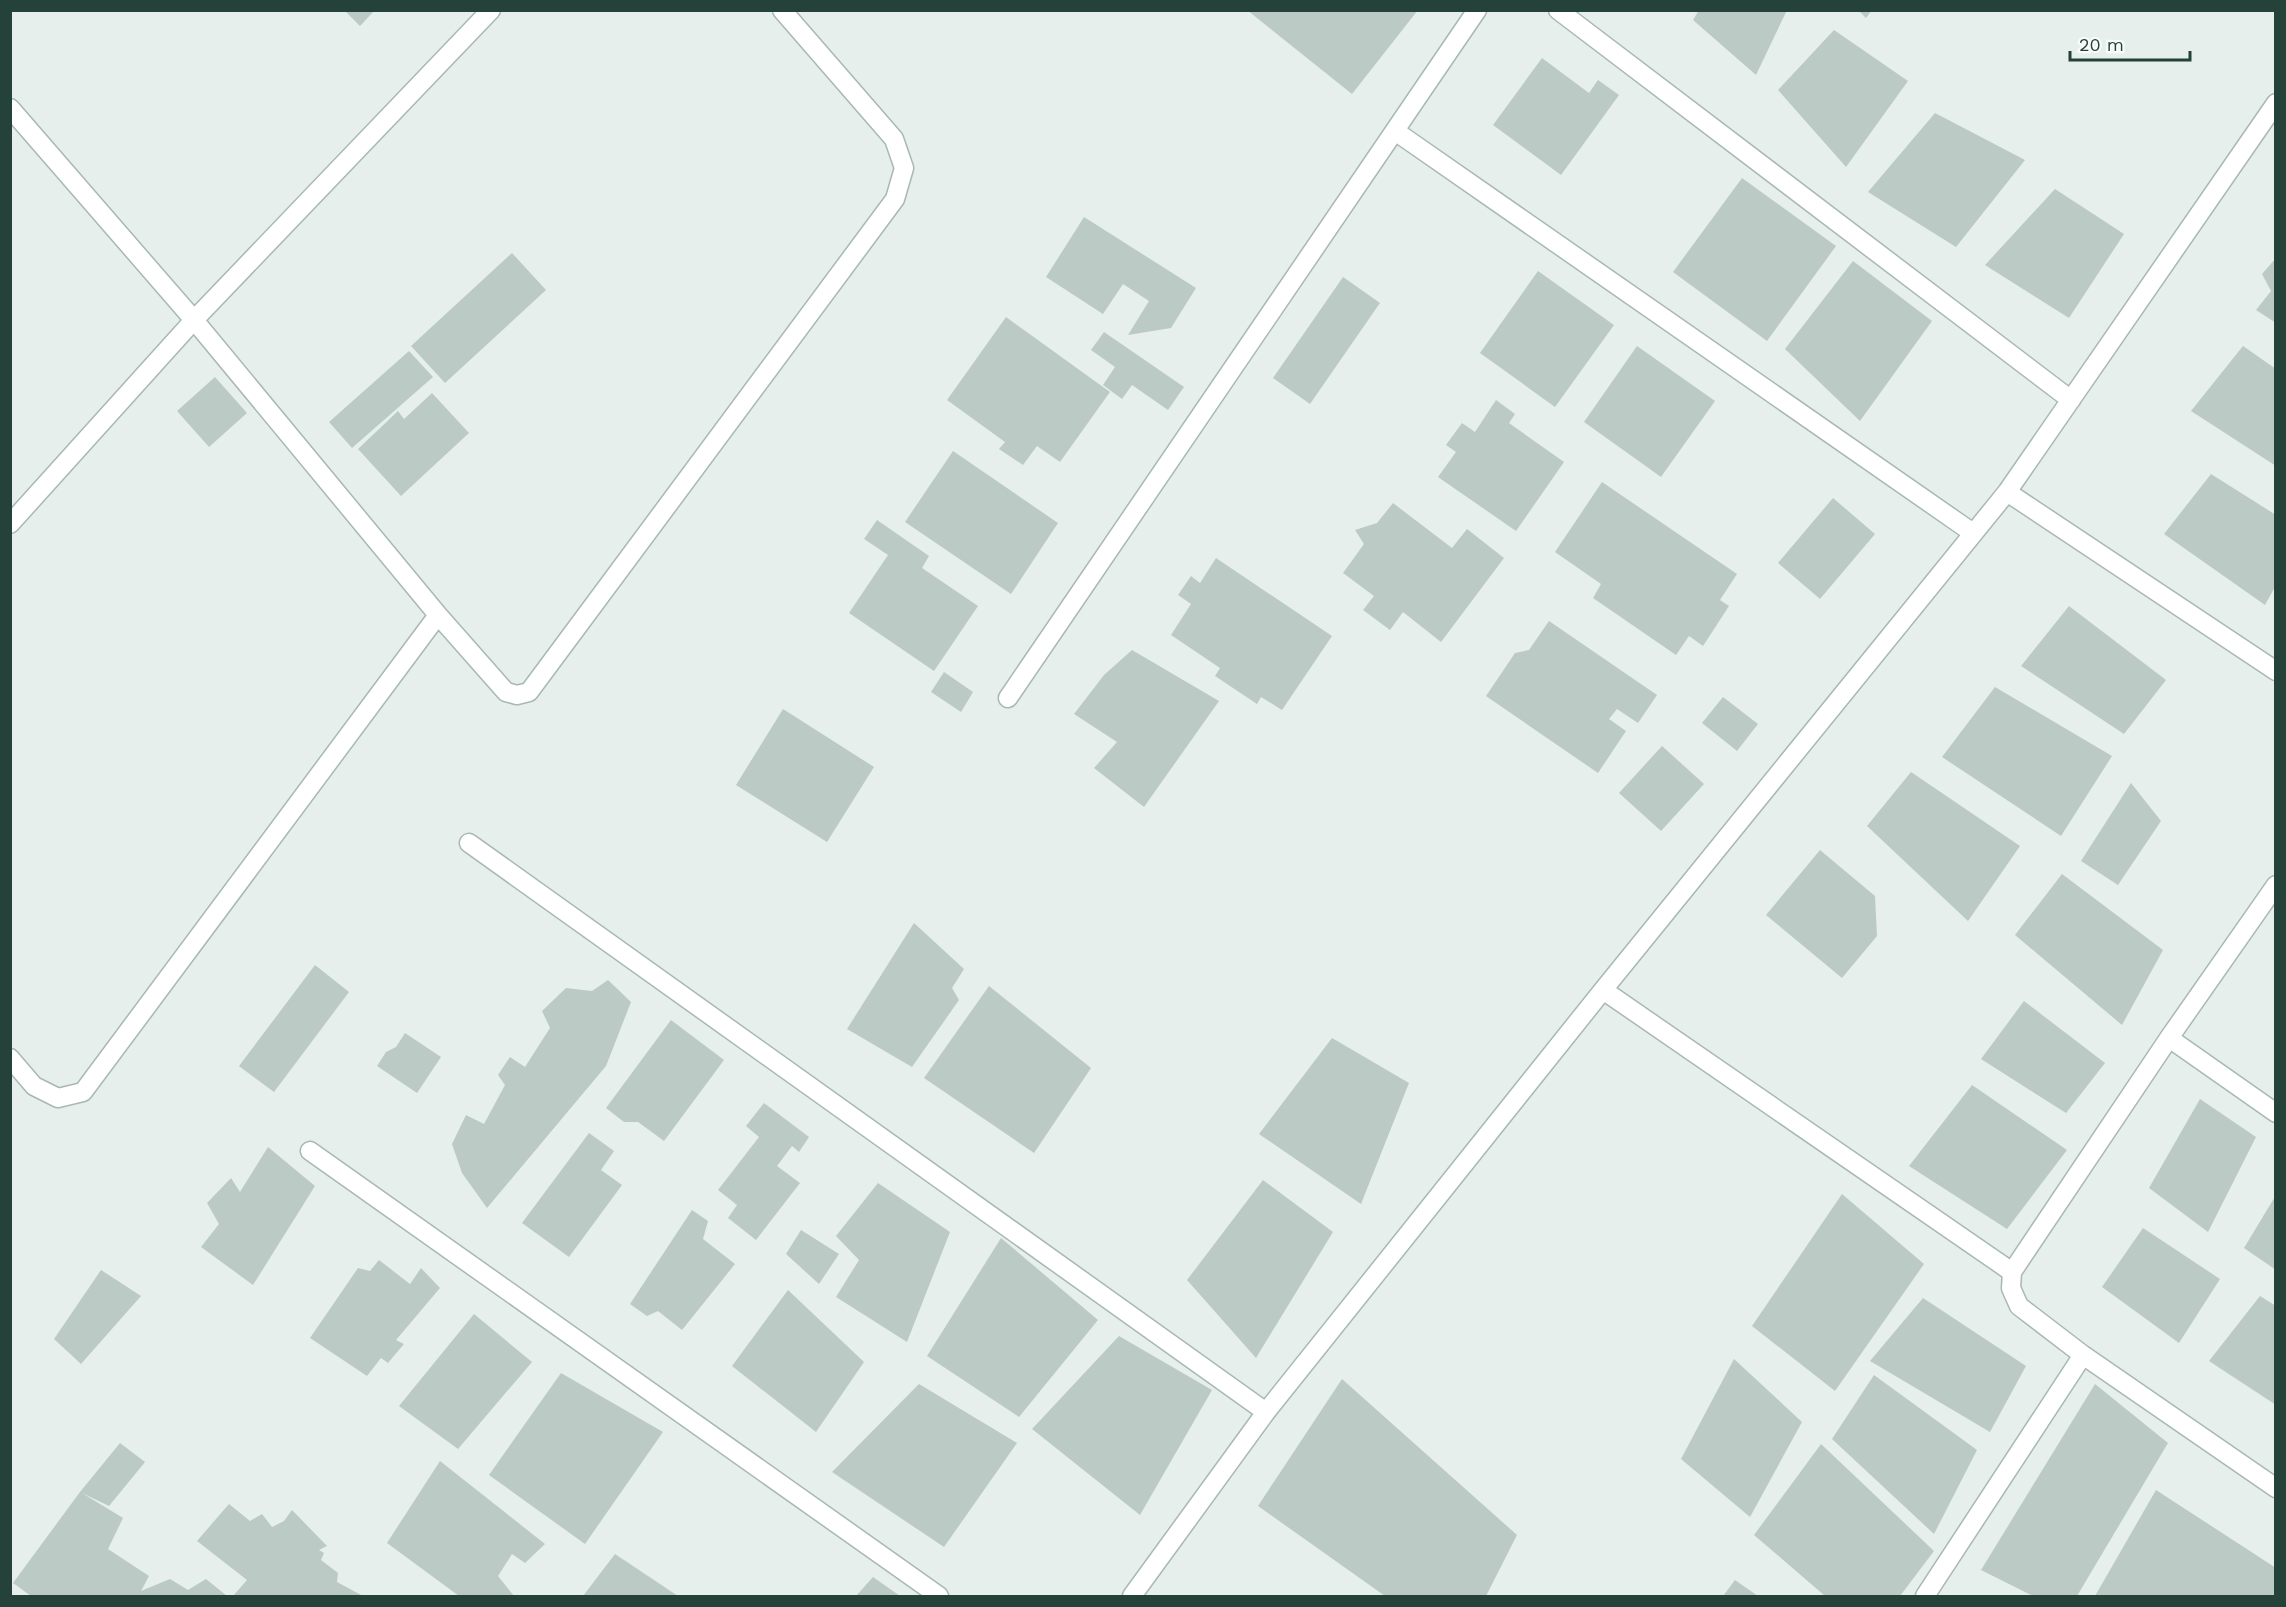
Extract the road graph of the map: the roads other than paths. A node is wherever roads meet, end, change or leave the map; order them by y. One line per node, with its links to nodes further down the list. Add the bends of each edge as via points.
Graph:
1 (491, 10): 8 (street)
2 (782, 10): 13 (street, via 894,139 904,168 895,199 529,692 506,692)
3 (1477, 10): 7 (street)
4 (1558, 10): 9 (street)
5 (2276, 103): 9 (street)
6 (10, 108): 8 (street)
7 (1395, 131): 12 (street); 15 (street)
8 (194, 320): 11 (street); 13 (street)
9 (2071, 400): 10 (street)
10 (2007, 492): 12 (street); 14 (street)
11 (10, 524)
12 (1973, 533): 18 (street)
13 (438, 615): 20 (street, via 83,1092 57,1098 34,1086)
14 (2276, 671)
15 (1008, 698)
16 (469, 843): 25 (street)
17 (2276, 885): 19 (street)
18 (1603, 990): 23 (street); 25 (street)
19 (2169, 1038): 21 (street); 23 (street)
20 (10, 1058)
21 (2276, 1113)
22 (310, 1151): 27 (street)
23 (2012, 1272): 24 (street, via 2011,1288 2019,1306)
24 (2084, 1356): 26 (street); 29 (street)
25 (1266, 1412): 28 (street)
26 (2276, 1488)
27 (939, 1596)
28 (1132, 1596)
29 (1926, 1596)

